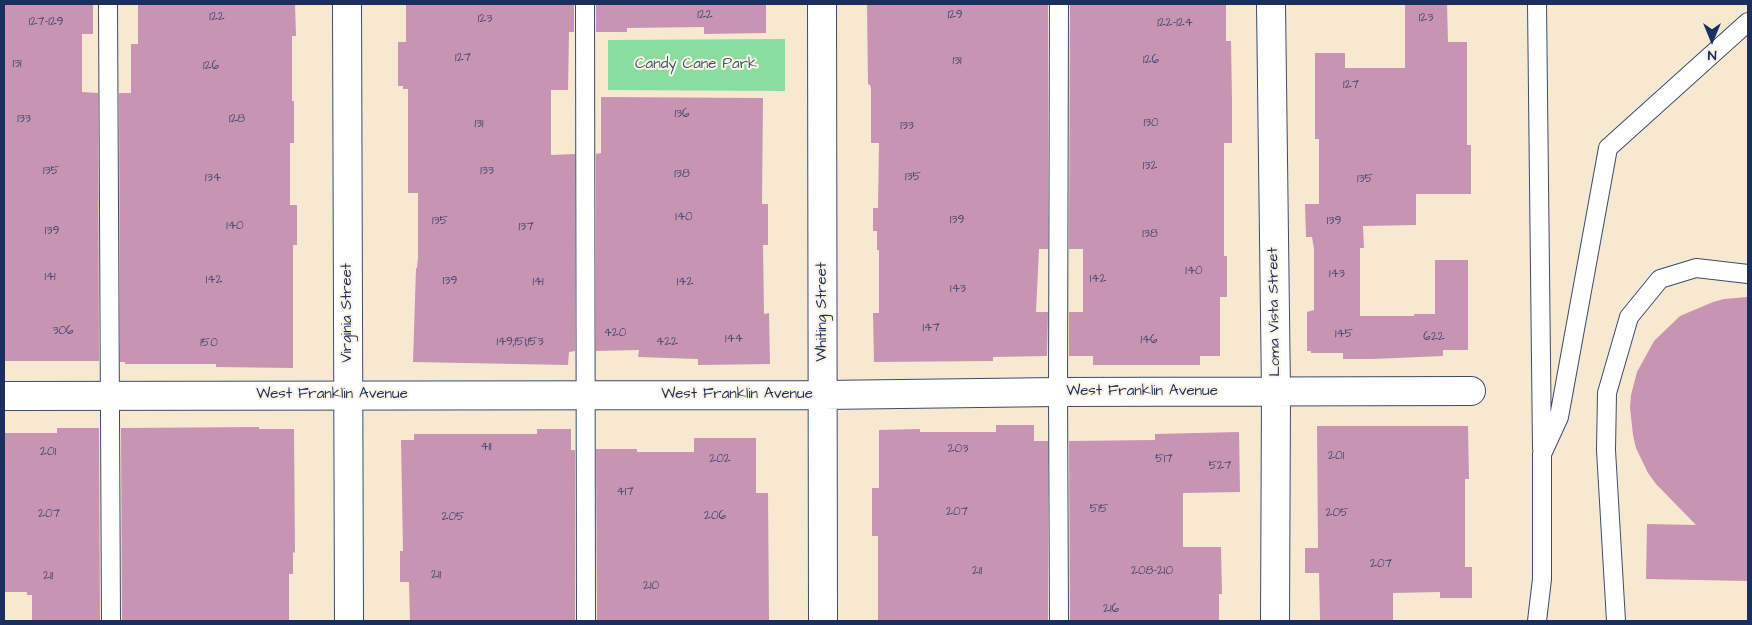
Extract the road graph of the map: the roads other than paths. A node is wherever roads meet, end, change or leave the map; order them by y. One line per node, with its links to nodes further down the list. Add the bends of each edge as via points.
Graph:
1 (108, 4): 17 (lane)
2 (347, 4): 13 (street, Virginia Street)
3 (585, 4): 14 (lane)
4 (822, 4): 15 (street, Whiting Street)
5 (1059, 4): 11 (lane)
6 (1271, 4): 12 (street, Loma Vista Street)
7 (1537, 4): 18 (lane)
8 (1748, 22): 18 (lane, via 1608,148 1559,417)
9 (1748, 274): 26 (lane, via 1696,268 1660,279 1629,317 1607,393 1606,450)
10 (1471, 391): 12 (street, West Franklin Avenue)
11 (1058, 392): 12 (street, West Franklin Avenue); 15 (street, West Franklin Avenue); 23 (lane)
12 (1276, 392): 24 (street, Loma Vista Street)
13 (348, 394): 14 (street, West Franklin Avenue); 17 (street, West Franklin Avenue); 20 (street, Virginia Street)
14 (586, 394): 15 (street, West Franklin Avenue); 21 (lane)
15 (824, 395): 22 (street, Whiting Street)
16 (4, 396): 17 (street, West Franklin Avenue)
17 (111, 396): 19 (lane)
18 (1542, 454): 25 (lane, via 1542,579)
19 (111, 621)
20 (349, 621)
21 (586, 621)
22 (823, 621)
23 (1059, 621)
24 (1275, 621)
25 (1537, 621)
26 (1616, 621)

